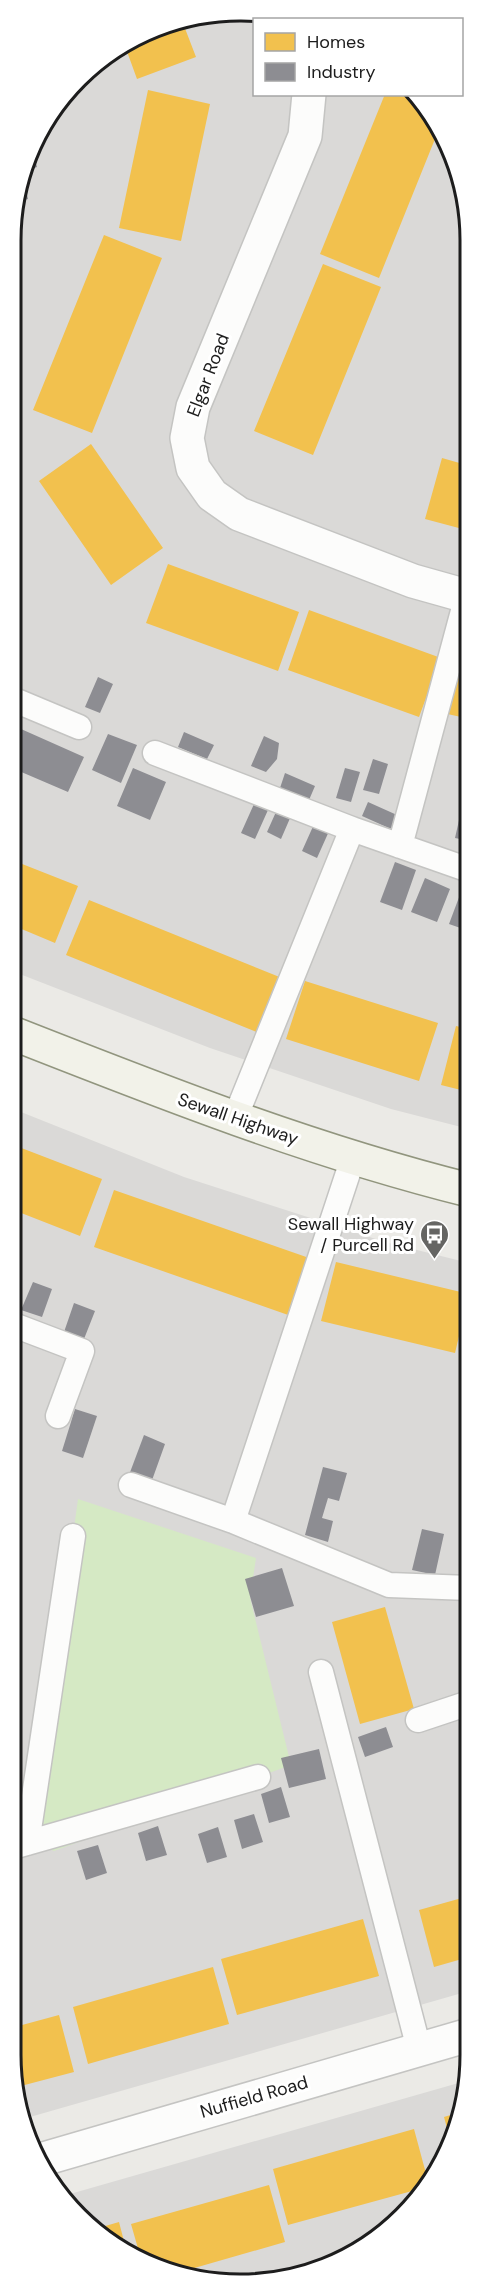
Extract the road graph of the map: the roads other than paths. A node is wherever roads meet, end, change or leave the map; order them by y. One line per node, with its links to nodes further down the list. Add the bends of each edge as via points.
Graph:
1 (309, 96): 2 (street, Elgar Road, via 306,136 193,407 187,438 193,468 212,495 238,514 413,581)
2 (460, 595)
3 (460, 626): 8 (lane)
4 (21, 703): 5 (lane)
5 (79, 727)
6 (155, 753): 7 (lane)
7 (352, 830): 8 (lane); 11 (lane)
8 (399, 846): 9 (lane)
9 (460, 867)
10 (21, 1037): 11 (street, Sewall Highway)
11 (235, 1119): 12 (street, Sewall Highway)
12 (353, 1158): 13 (street, Sewall Highway); 17 (lane)
13 (460, 1188)
14 (21, 1328): 15 (lane, via 82,1351)
15 (58, 1416)
16 (131, 1485): 17 (lane)
17 (233, 1521): 19 (lane, via 389,1585)
18 (73, 1536): 24 (lane)
19 (460, 1588)
20 (321, 1672): 27 (lane)
21 (460, 1706): 22 (lane)
22 (418, 1720)
23 (258, 1777): 25 (lane)
24 (21, 1834)
25 (21, 1844)
26 (460, 2038): 27 (street, Nuffield Road)
27 (419, 2049): 28 (street, Nuffield Road)
28 (47, 2158)

